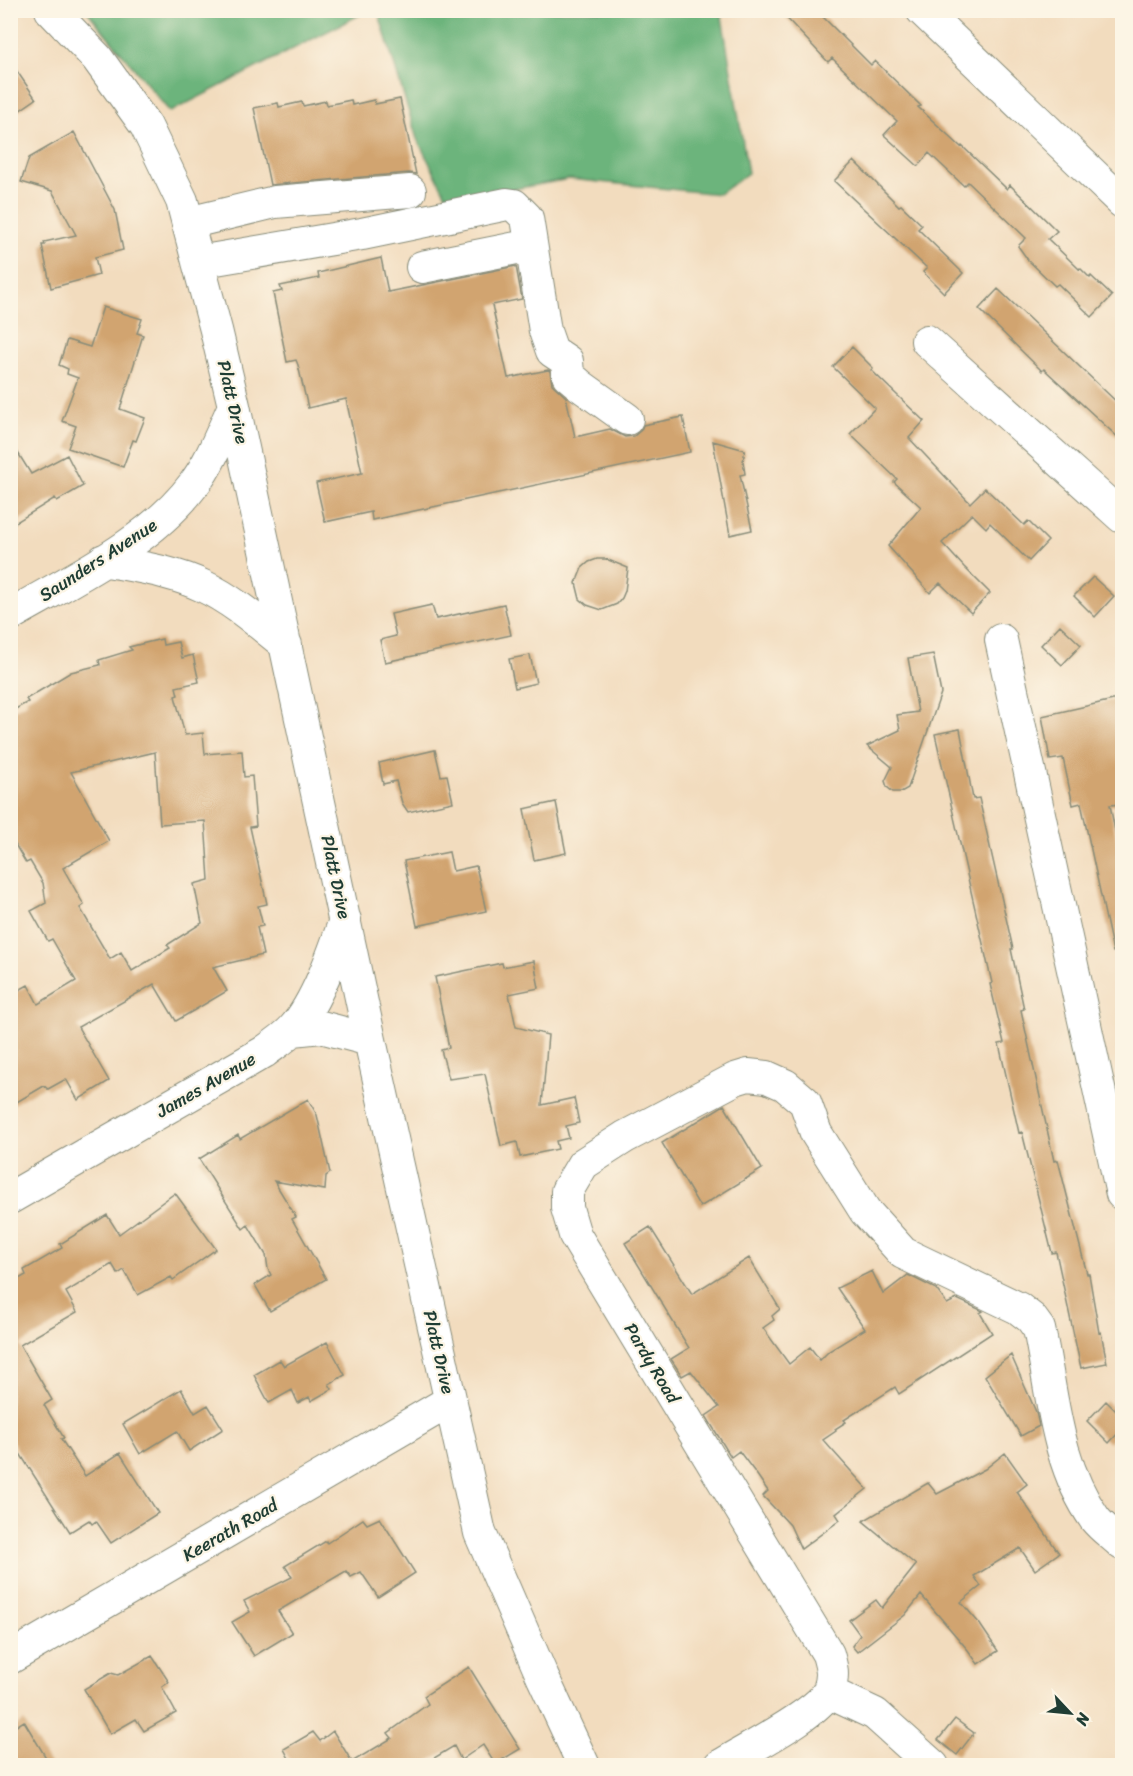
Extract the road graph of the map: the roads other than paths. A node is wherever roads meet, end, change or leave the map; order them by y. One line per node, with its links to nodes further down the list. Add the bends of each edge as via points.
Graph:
1 (51, 10): 5 (street, Platt Drive, via 97,58 146,126 182,201)
2 (922, 10): 4 (street)
3 (410, 191): 5 (street, via 275,202)
4 (1122, 202)
5 (188, 223): 7 (street, Platt Drive)
6 (531, 245): 7 (street, via 526,218 514,205 507,204); 8 (street); 11 (street, via 545,332 552,351 567,361 568,375)
7 (198, 262): 10 (street, Platt Drive)
8 (422, 267)
9 (927, 341): 12 (street)
10 (234, 406): 13 (street, Saunders Avenue, via 195,484 165,516); 16 (street, Platt Drive)
11 (627, 419)
12 (1122, 517)
13 (104, 560): 14 (street, Saunders Avenue); 16 (street, via 176,575 203,586)
14 (10, 615)
15 (1001, 640): 20 (street)
16 (286, 645): 17 (street, Platt Drive)
17 (345, 920): 18 (street, James Avenue, via 331,960); 19 (street, Platt Drive)
18 (293, 1030): 19 (street, via 321,1027); 21 (street, James Avenue, via 264,1052)
19 (370, 1040): 22 (street, Platt Drive)
20 (1122, 1194)
21 (10, 1198)
22 (450, 1401): 24 (street, Keerath Road); 26 (street, Platt Drive, via 480,1533)
23 (1122, 1544): 25 (street, Pardy Road, via 1096,1521 1071,1478 1056,1425 1039,1329 1031,1318 903,1252 865,1211 816,1133 806,1102 767,1077 742,1077 626,1137 583,1164 567,1191 567,1208 575,1234 828,1654 833,1672)
24 (10, 1658)
25 (828, 1692): 27 (street, via 814,1708); 28 (street, via 875,1714)
26 (584, 1766)
27 (720, 1766)
28 (933, 1766)

